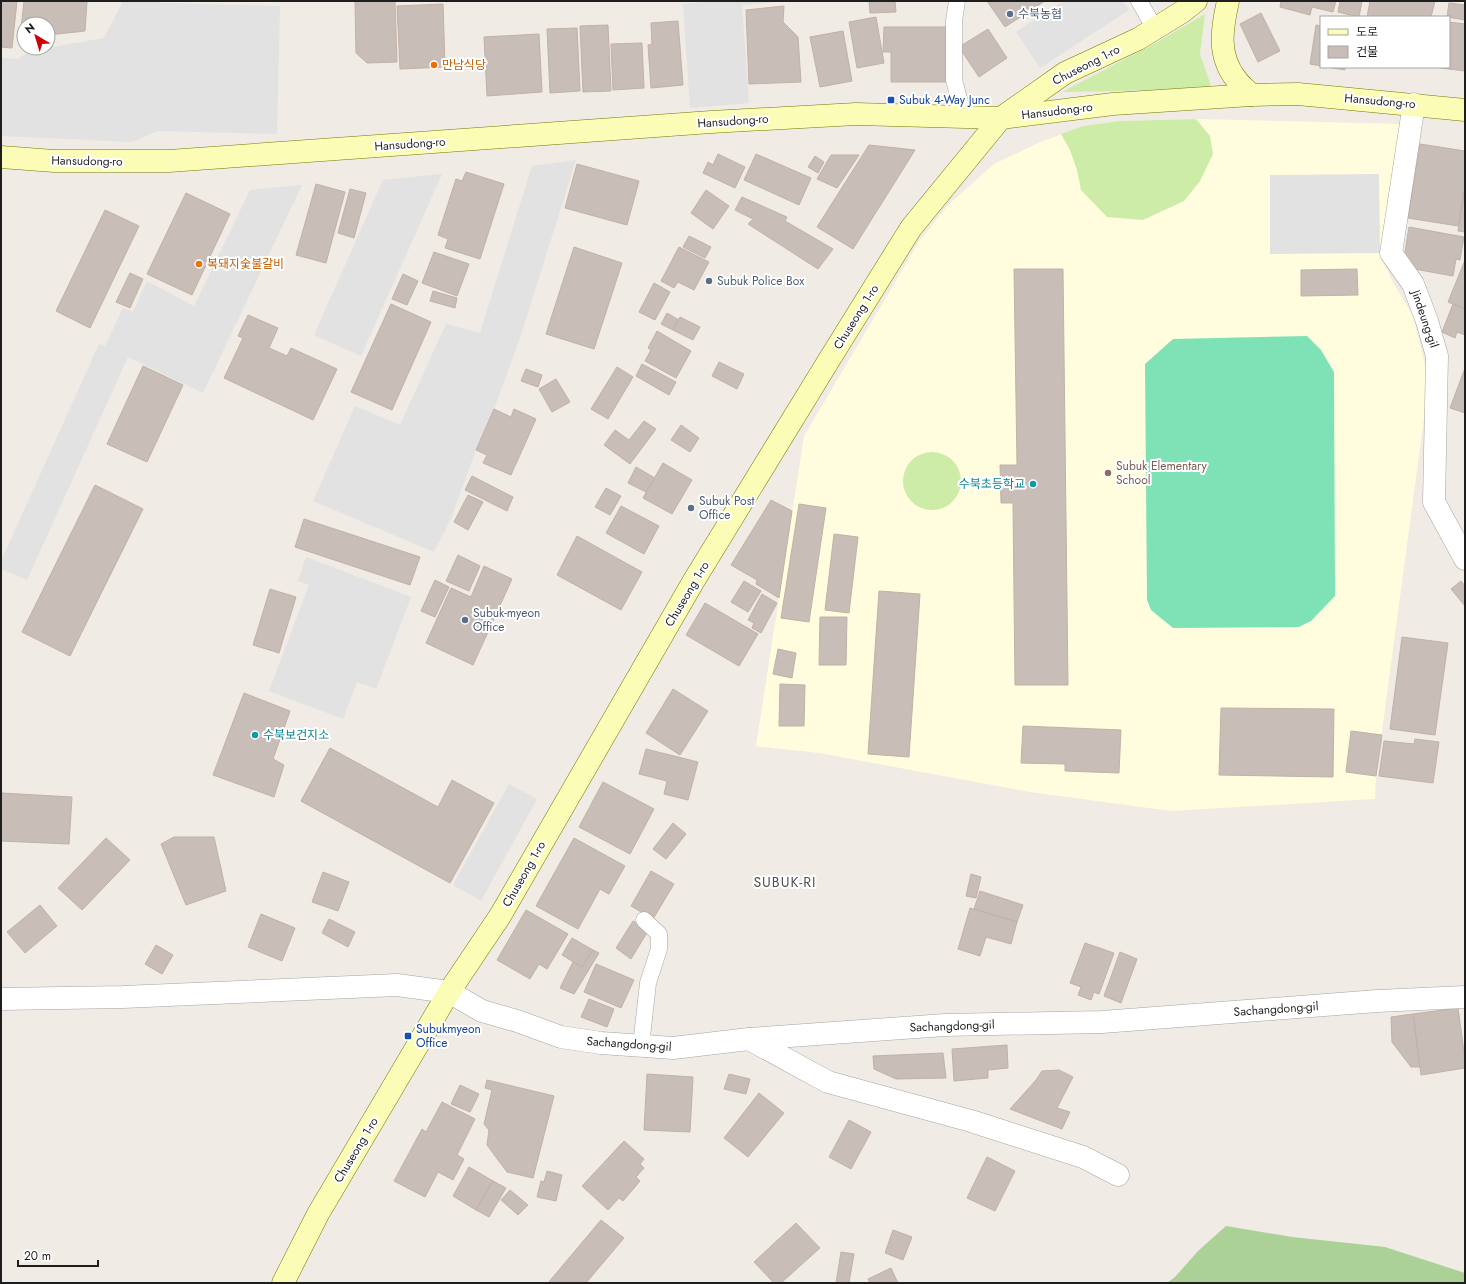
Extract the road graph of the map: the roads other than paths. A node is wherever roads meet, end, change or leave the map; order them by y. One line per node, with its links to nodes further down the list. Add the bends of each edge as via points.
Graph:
1 (957, 1): 9 (lane, via 954,21 954,80)
2 (1139, 1): 5 (lane)
3 (1196, 1): 5 (street, Chuseong 1-ro)
4 (1228, 1): 6 (street, via 1222,43 1227,65)
5 (1155, 28): 10 (street, Chuseong 1-ro, via 1138,39 1065,73)
6 (1251, 94): 7 (street, Hansudong-ro, via 1298,94); 10 (street, Hansudong-ro, via 1113,104)
7 (1414, 104): 8 (street, Hansudong-ro); 12 (street, Jindeung-gil, via 1391,253 1413,284 1437,356 1434,502)
8 (1465, 110)
9 (964, 117): 10 (street, Hansudong-ro); 11 (street, Hansudong-ro, via 848,114 169,161 54,161)
10 (1000, 118): 14 (street, Chuseong 1-ro, via 908,234 693,582 500,916)
11 (1, 157)
12 (1465, 559)
13 (644, 920): 18 (lane, via 659,934 659,949 648,983)
14 (449, 992): 16 (street, via 397,985 123,997); 18 (street, Sachangdong-gil, via 482,1011 562,1037); 20 (street, Chuseong 1-ro, via 318,1214)
15 (1465, 997): 17 (street, Sachangdong-gil, via 1377,1001 1102,1022 945,1026)
16 (1, 999)
17 (749, 1039): 18 (street, Sachangdong-gil, via 673,1048); 19 (street, via 828,1082 971,1120 1083,1157)
18 (641, 1046)
19 (1118, 1175)
20 (283, 1283)

